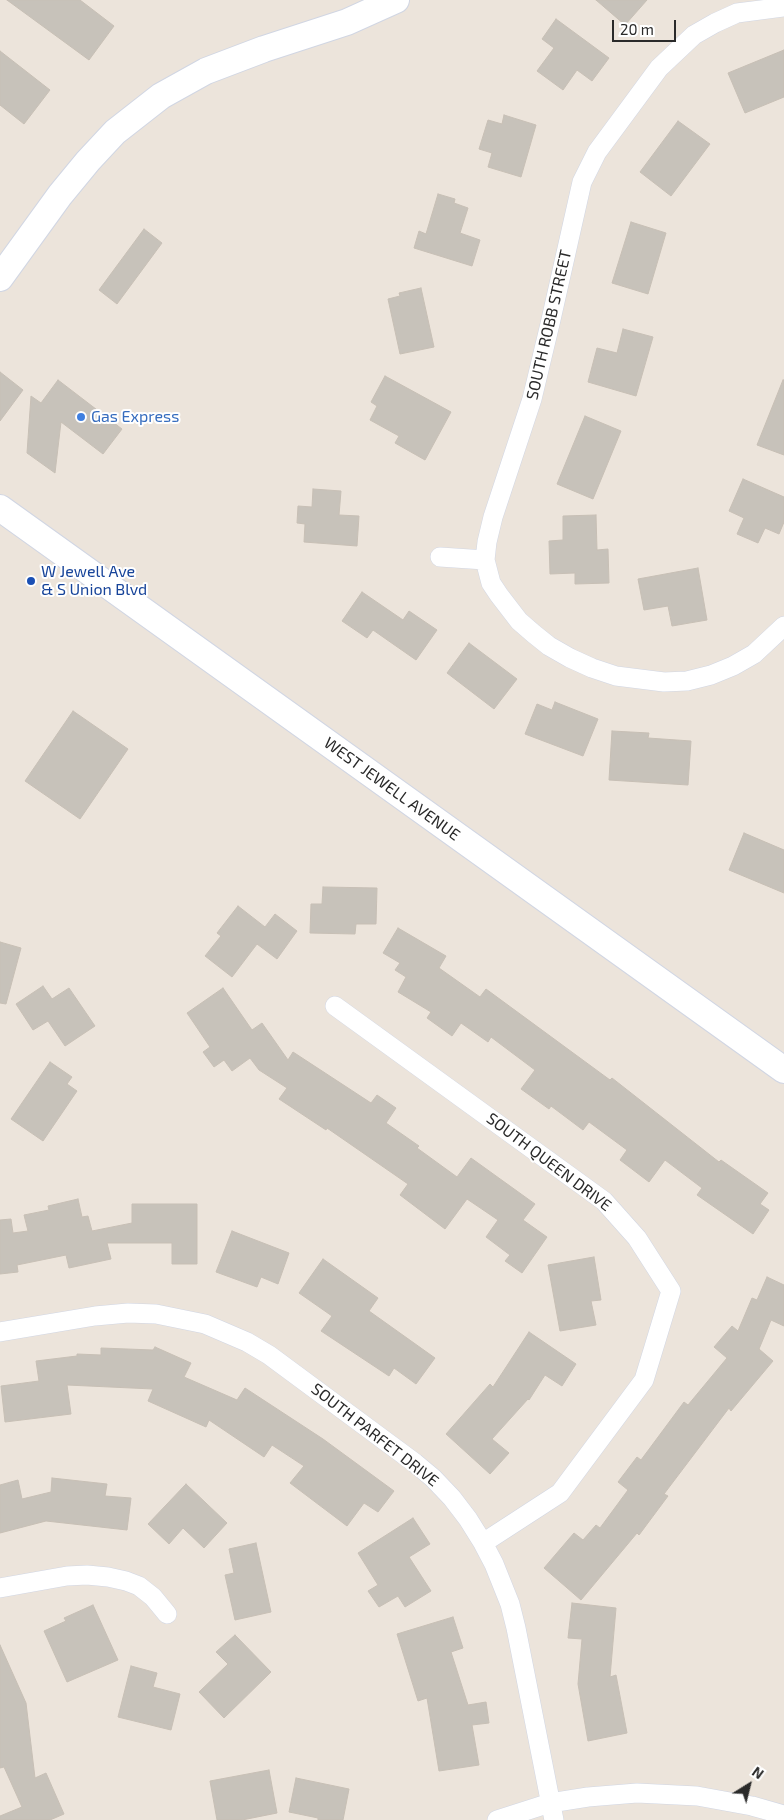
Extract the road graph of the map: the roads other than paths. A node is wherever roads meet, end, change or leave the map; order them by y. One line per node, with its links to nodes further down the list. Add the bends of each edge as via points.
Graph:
1 (396, 0): 3 (main road, via 347,22 224,63 161,96 115,132 88,161)
2 (784, 7): 6 (street, SOUTH ROBB STREET, via 737,13 694,35 659,68 597,152 582,182 532,399 493,517)
3 (0, 278)
4 (0, 508): 9 (main road, WEST JEWELL AVENUE)
5 (440, 557): 6 (street)
6 (485, 560): 7 (street, SOUTH ROBB STREET, via 492,583 519,621 549,646 570,658 616,676 664,682 688,681 733,666)
7 (780, 638)
8 (334, 1006): 11 (street, SOUTH QUEEN DRIVE, via 604,1200 637,1238 671,1291 644,1380 566,1486)
9 (784, 1070)
10 (0, 1332): 11 (street, SOUTH PARFET DRIVE, via 128,1313 182,1318 226,1332 282,1364 415,1463 452,1498)
11 (483, 1543): 14 (street, SOUTH PARFET DRIVE, via 502,1583 516,1628)
12 (0, 1588): 13 (street, via 67,1576 108,1577 139,1586 154,1597)
13 (167, 1614)
14 (552, 1812): 15 (street, via 588,1796 664,1794 726,1800); 16 (street)
15 (784, 1814)
16 (496, 1820)

